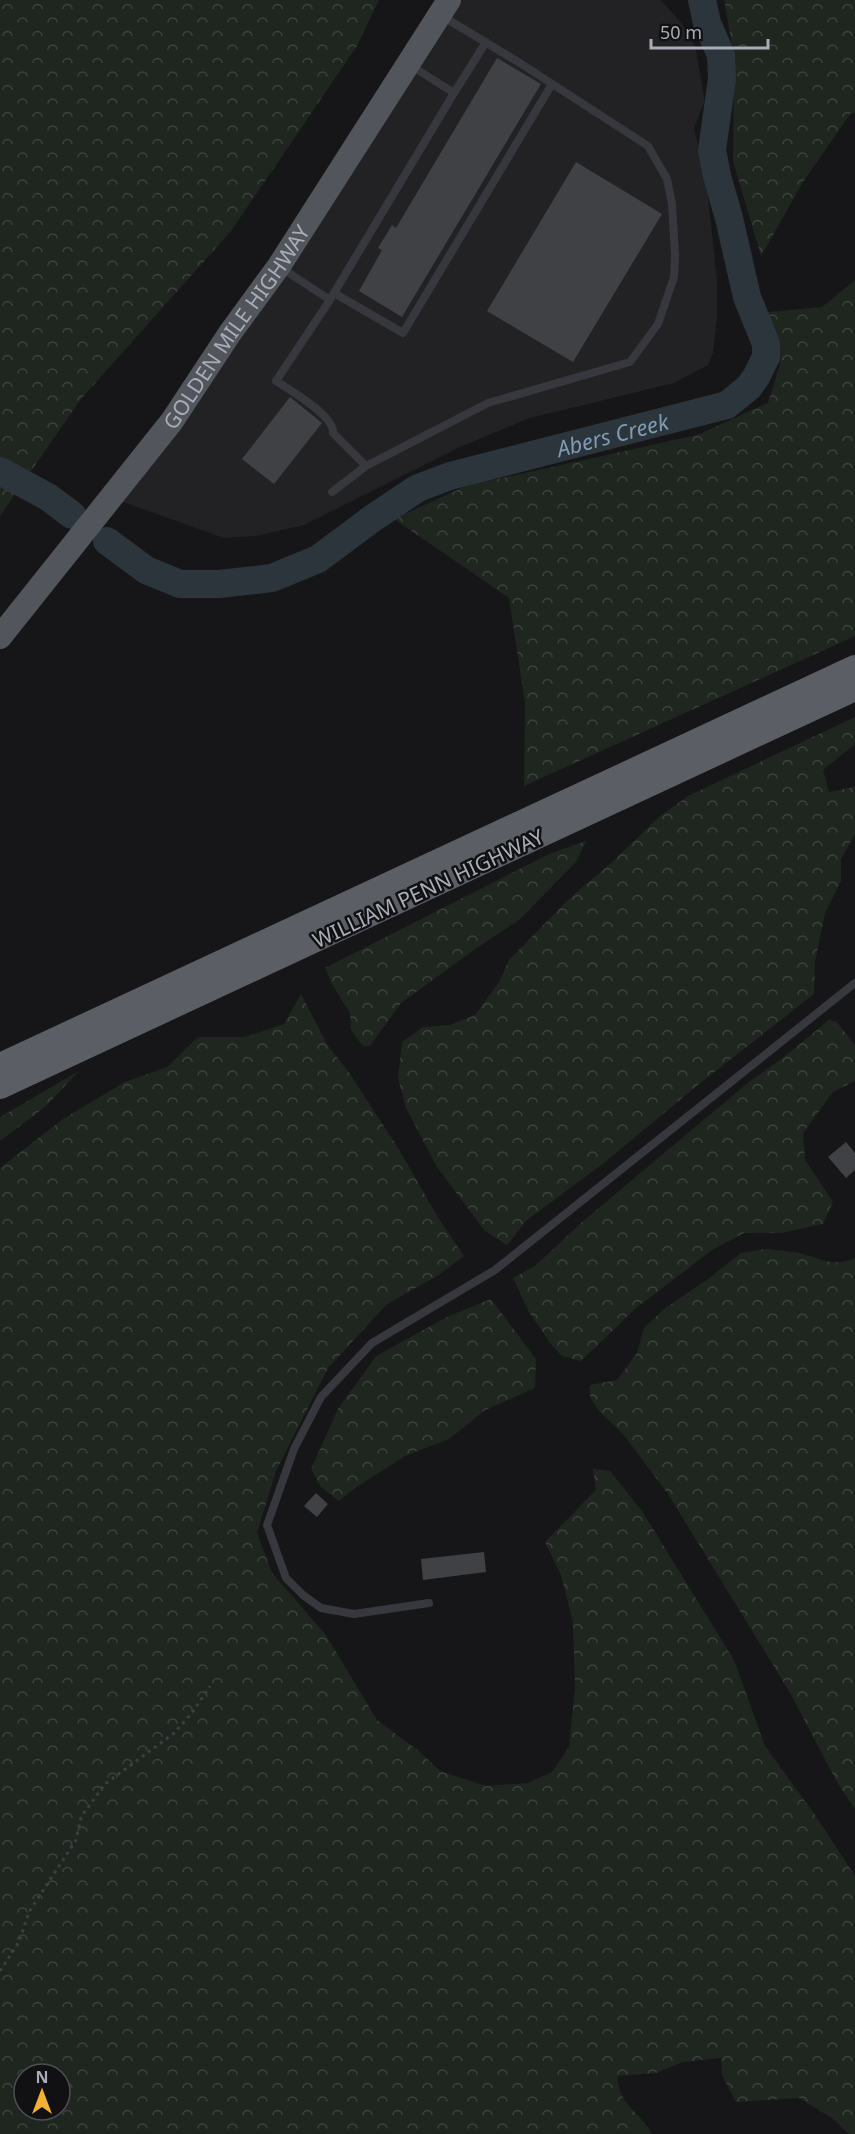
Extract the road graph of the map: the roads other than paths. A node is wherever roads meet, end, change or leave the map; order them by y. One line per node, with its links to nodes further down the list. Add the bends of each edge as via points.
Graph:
1 (445, 8): 2 (lane); 3 (main road, GOLDEN MILE HIGHWAY)
2 (486, 42): 4 (lane); 5 (lane)
3 (409, 64): 5 (lane); 6 (main road, GOLDEN MILE HIGHWAY)
4 (552, 84): 7 (lane, via 403,333); 8 (lane, via 648,146 667,179 672,204 674,277 658,324 630,362 488,403)
5 (454, 93): 7 (lane)
6 (279, 266): 7 (lane); 10 (main road, GOLDEN MILE HIGHWAY, via 172,421)
7 (332, 297): 8 (lane, via 276,381 328,420 333,433)
8 (366, 466): 9 (lane)
9 (332, 492)
10 (0, 637)
11 (855, 667): 14 (highway, WILLIAM PENN HIGHWAY)
12 (855, 689): 15 (highway, WILLIAM PENN HIGHWAY)
13 (855, 983): 16 (lane, via 495,1270 372,1343 321,1397 294,1449 267,1525 286,1578 321,1608 354,1614)
14 (0, 1065)
15 (0, 1087)
16 (429, 1603)

